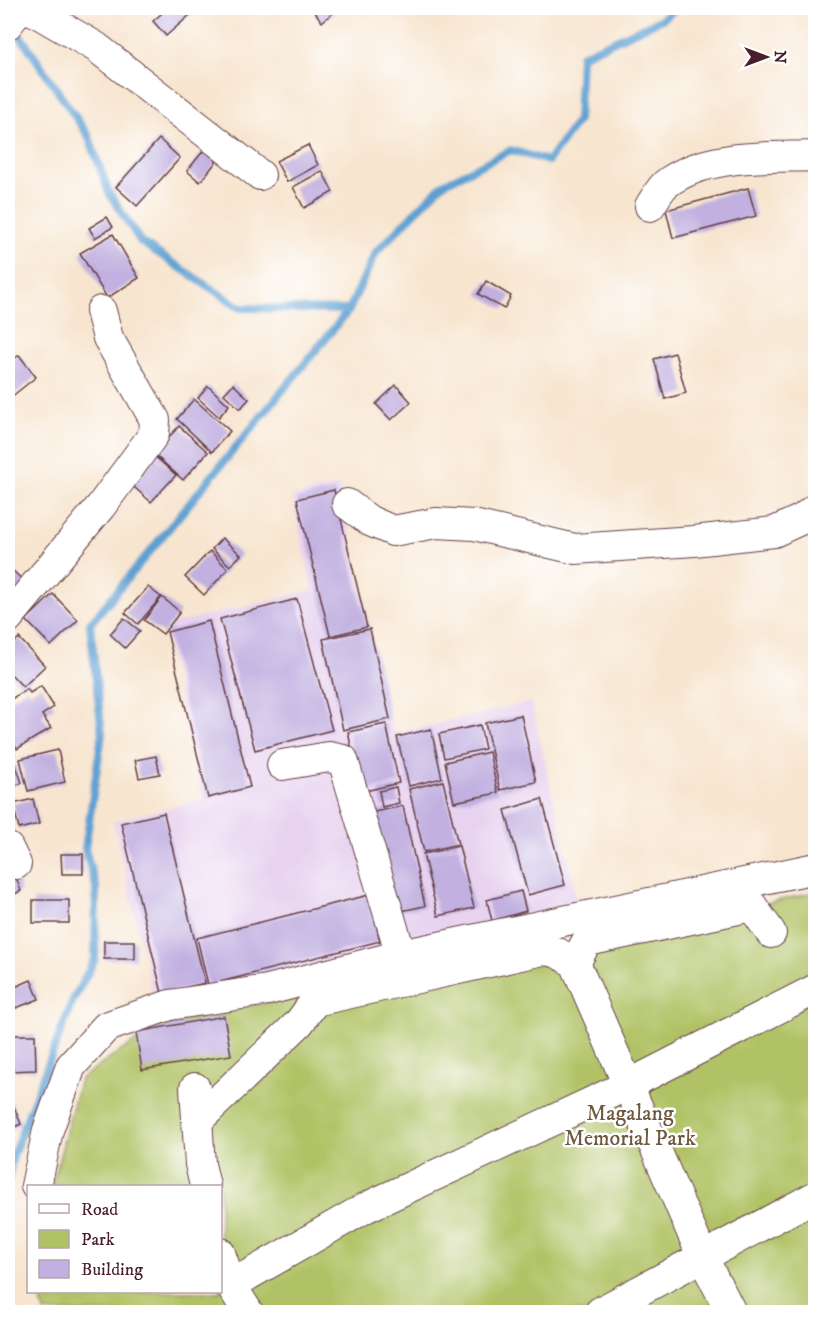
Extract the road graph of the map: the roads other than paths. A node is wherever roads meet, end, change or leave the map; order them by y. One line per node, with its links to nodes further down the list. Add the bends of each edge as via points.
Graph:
1 (20, 8): 3 (street)
2 (29, 8): 5 (street, via 96,47)
3 (8, 24)
4 (816, 156): 6 (street, via 710,163 666,184)
5 (260, 175)
6 (650, 206)
7 (101, 311): 10 (street, via 108,338 156,427 154,434 101,506)
8 (347, 504): 9 (street, via 370,521 393,531 436,523 474,525 575,549 694,542 774,532)
9 (816, 508)
10 (8, 618)
11 (282, 765): 14 (street, via 329,757 343,760)
12 (816, 868): 14 (street)
13 (771, 933): 15 (street, via 752,906 586,941)
14 (401, 955): 20 (street, via 268,990 170,1005 106,1027 71,1066 48,1130)
15 (575, 963): 17 (street); 19 (street, via 556,952 543,950 315,1001 299,1023)
16 (816, 989): 17 (street)
17 (628, 1085): 24 (street); 25 (street, via 365,1208)
18 (195, 1088): 19 (street)
19 (197, 1121): 21 (street)
20 (36, 1185)
21 (205, 1185)
22 (816, 1196): 24 (street)
23 (222, 1258): 25 (street)
24 (704, 1258): 27 (street); 28 (street)
25 (231, 1285): 26 (street)
26 (248, 1312)
27 (600, 1312)
28 (731, 1312)

